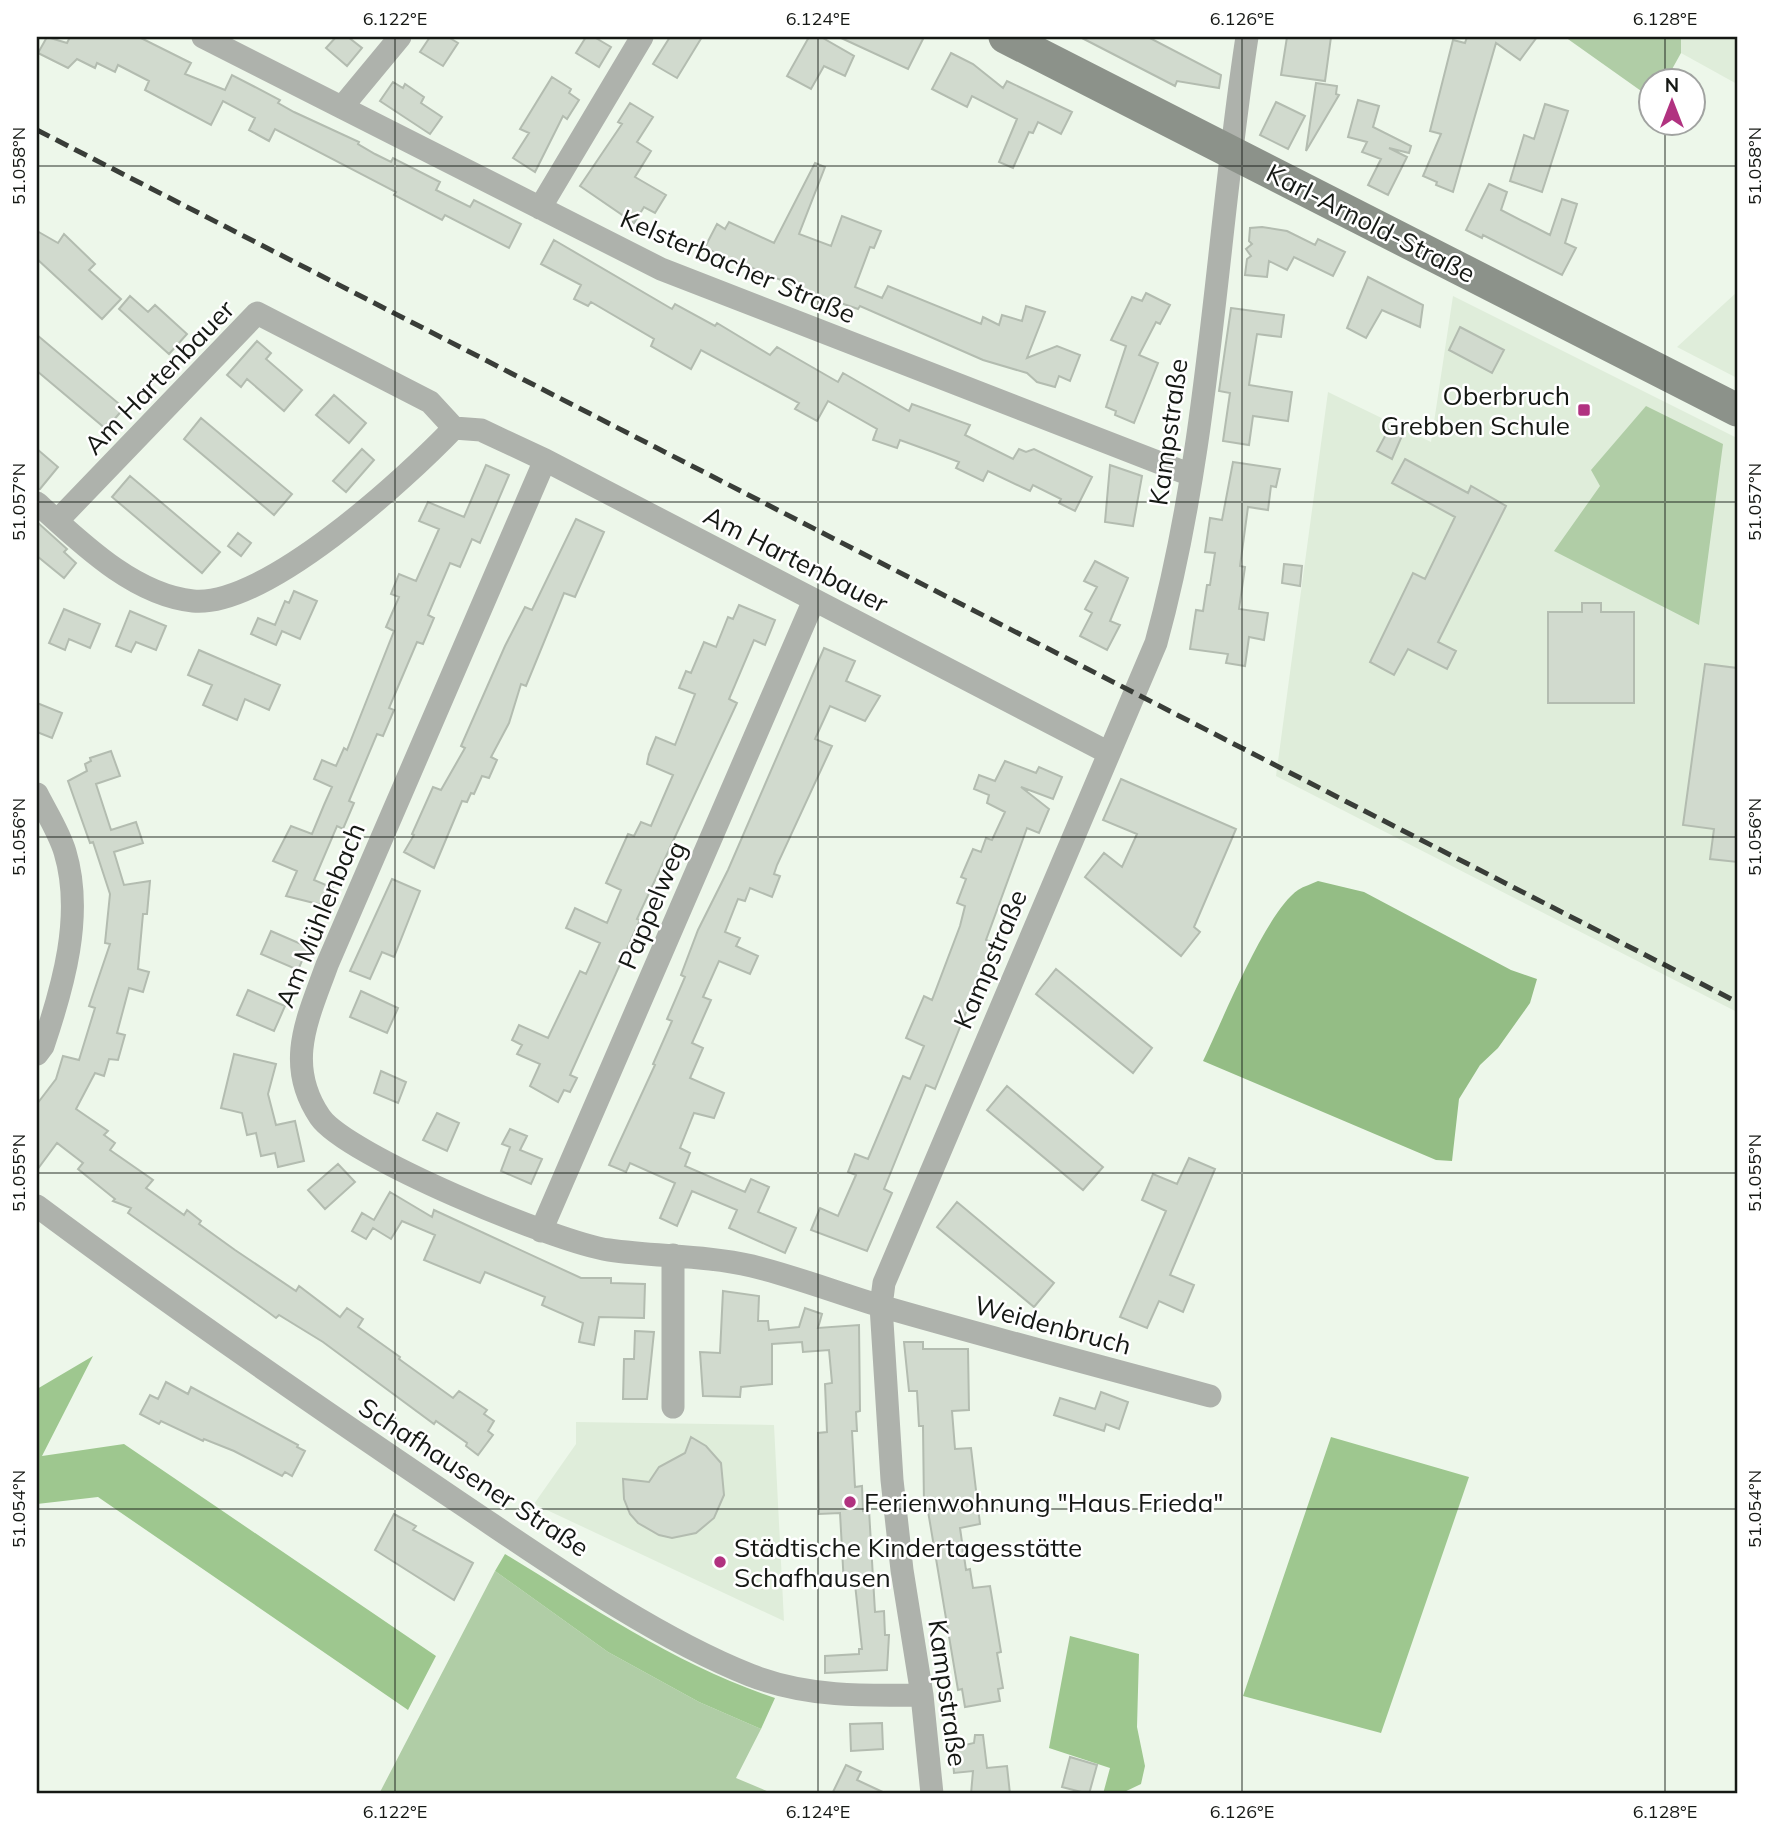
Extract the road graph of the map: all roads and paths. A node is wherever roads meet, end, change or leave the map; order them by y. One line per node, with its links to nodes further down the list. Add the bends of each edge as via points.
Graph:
1 (203, 37): 6 (street, Kelsterbacher Straße)
2 (400, 37): 6 (street)
3 (642, 37): 8 (street)
4 (1005, 37): 7 (main road, Karl-Arnold-Straße)
5 (1247, 37): 7 (street, Kampstraße)
6 (342, 107): 8 (street, Kelsterbacher Straße)
7 (1231, 151): 9 (main road, Karl-Arnold-Straße); 12 (street, Kampstraße)
8 (540, 208): 12 (street, Kelsterbacher Straße, via 661,270)
9 (1737, 410)
10 (454, 428): 11 (street, Am Hartenbauer, via 481,430); 14 (street, via 360,517 235,596 194,601 160,593 111,564); 14 (street, Am Hartenbauer, via 430,402 257,313)
11 (545, 460): 15 (street, Am Hartenbauer); 20 (street, Am Mühlenbach, via 327,965 304,1030 301,1079 321,1119 366,1152)
12 (1191, 475): 16 (street, Kampstraße, via 1156,643)
13 (37, 503): 14 (street)
14 (57, 521)
15 (814, 600): 16 (street, Am Hartenbauer); 20 (street, Pappelweg)
16 (1109, 753): 22 (street, Kampstraße, via 891,1261)
17 (37, 794): 18 (street, via 65,852 72,907 63,989)
18 (37, 1054)
19 (37, 1206): 25 (street, Schafhausener Straße, via 301,1397 504,1534 676,1639 751,1675 799,1688 844,1696)
20 (541, 1231): 21 (street, Am Mühlenbach, via 608,1250)
21 (673, 1255): 22 (street, Am Mühlenbach, via 754,1267); 24 (street)
22 (881, 1306): 23 (street, Weidenbruch); 25 (street, Kampstraße, via 892,1480)
23 (1210, 1396)
24 (673, 1407)
25 (922, 1695): 26 (street, Kampstraße)
26 (932, 1794)

